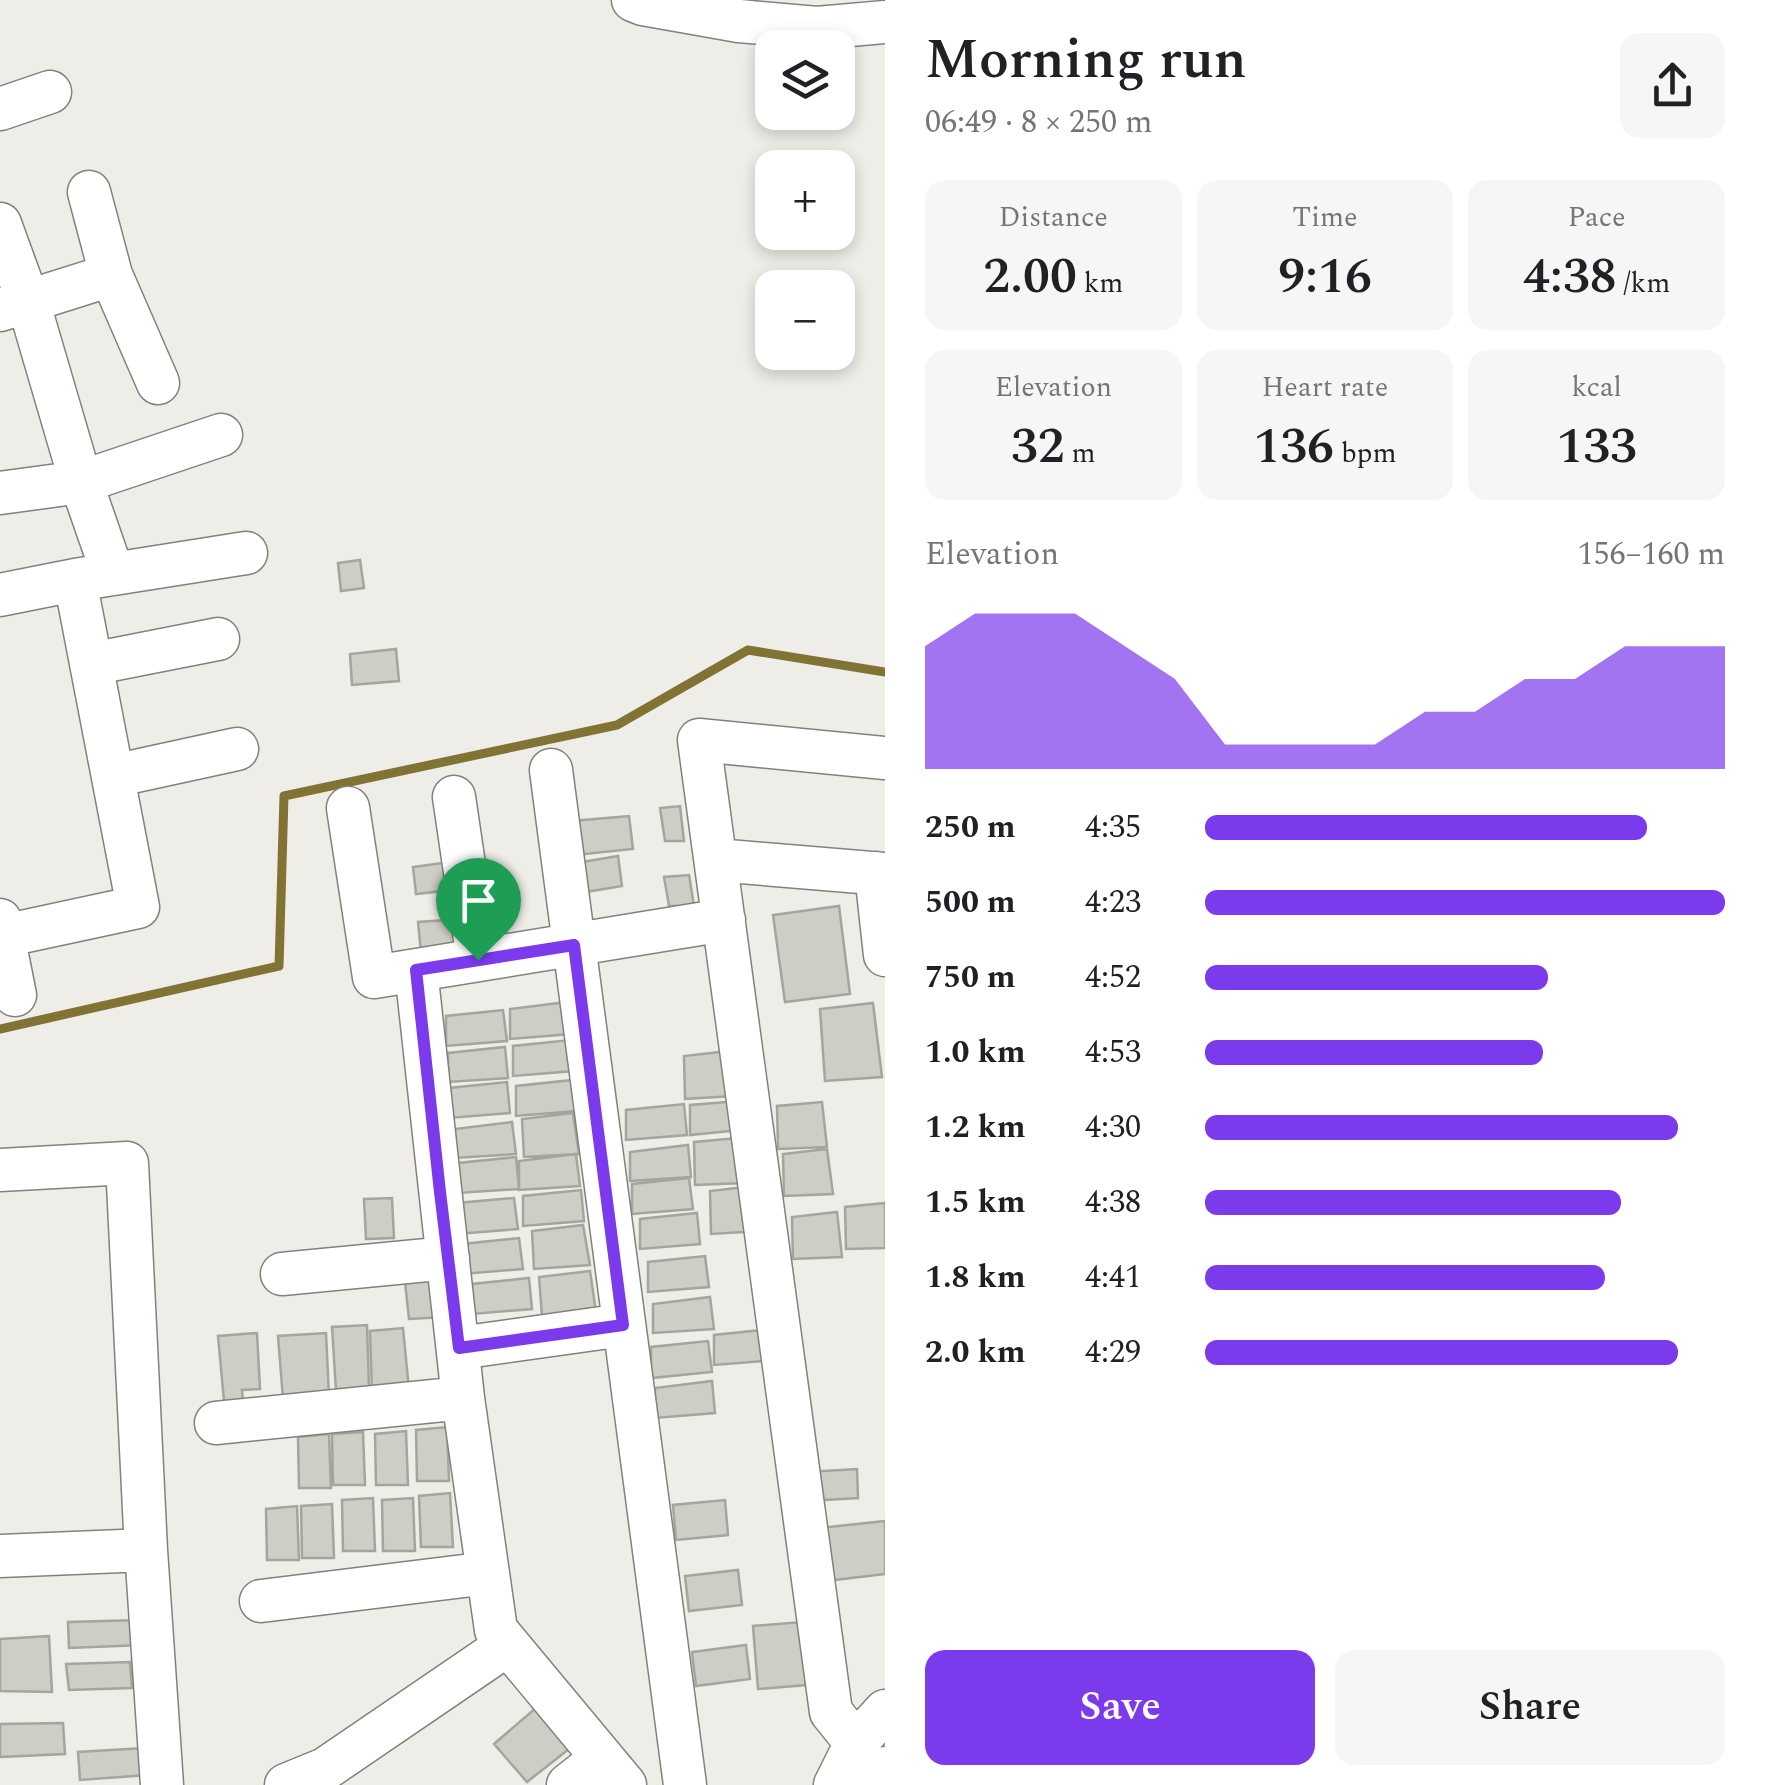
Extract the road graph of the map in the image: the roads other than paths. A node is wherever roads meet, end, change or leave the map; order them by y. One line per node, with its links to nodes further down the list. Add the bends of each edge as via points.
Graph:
1 (634, 0): 2 (street, via 817,28)
2 (885, 22)
3 (50, 92): 4 (street)
4 (0, 109)
5 (89, 192): 7 (street)
6 (0, 224): 8 (street)
7 (111, 276): 8 (street); 9 (street)
8 (14, 305): 11 (street)
9 (158, 384)
10 (220, 435): 11 (street)
11 (81, 482): 12 (street); 14 (street)
12 (0, 493)
13 (246, 553): 14 (street)
14 (94, 577): 15 (street); 17 (street)
15 (0, 596)
16 (218, 639): 17 (street)
17 (91, 664): 21 (street)
18 (238, 749): 21 (street)
19 (885, 758): 24 (street, via 700,740)
20 (552, 770): 28 (street)
21 (113, 776): 27 (street, via 138,907)
22 (454, 797): 30 (street)
23 (348, 808): 31 (street, via 374,978)
24 (716, 860): 25 (street); 26 (street)
25 (880, 874): 29 (street)
26 (724, 920): 28 (street); 46 (street, via 831,1712)
27 (2, 928): 32 (street)
28 (574, 945): 30 (street); 36 (street)
29 (885, 955)
30 (478, 960): 31 (street)
31 (416, 970): 34 (street)
32 (15, 995)
33 (0, 1170): 40 (street, via 127,1163)
34 (448, 1258): 35 (street); 37 (street)
35 (282, 1274)
36 (623, 1325): 37 (street); 51 (street)
37 (459, 1348): 38 (street)
38 (464, 1398): 39 (street); 42 (street)
39 (216, 1423)
40 (146, 1550): 41 (street); 48 (street)
41 (0, 1556)
42 (488, 1573): 43 (street); 44 (street, via 496,1630)
43 (260, 1601)
44 (508, 1645): 47 (street); 49 (street, via 326,1769)
45 (885, 1711): 46 (street)
46 (870, 1756): 52 (street); 53 (street)
47 (614, 1772): 50 (street)
48 (162, 1785)
49 (286, 1785)
50 (568, 1785)
51 (684, 1785)
52 (835, 1785)
53 (874, 1785)

